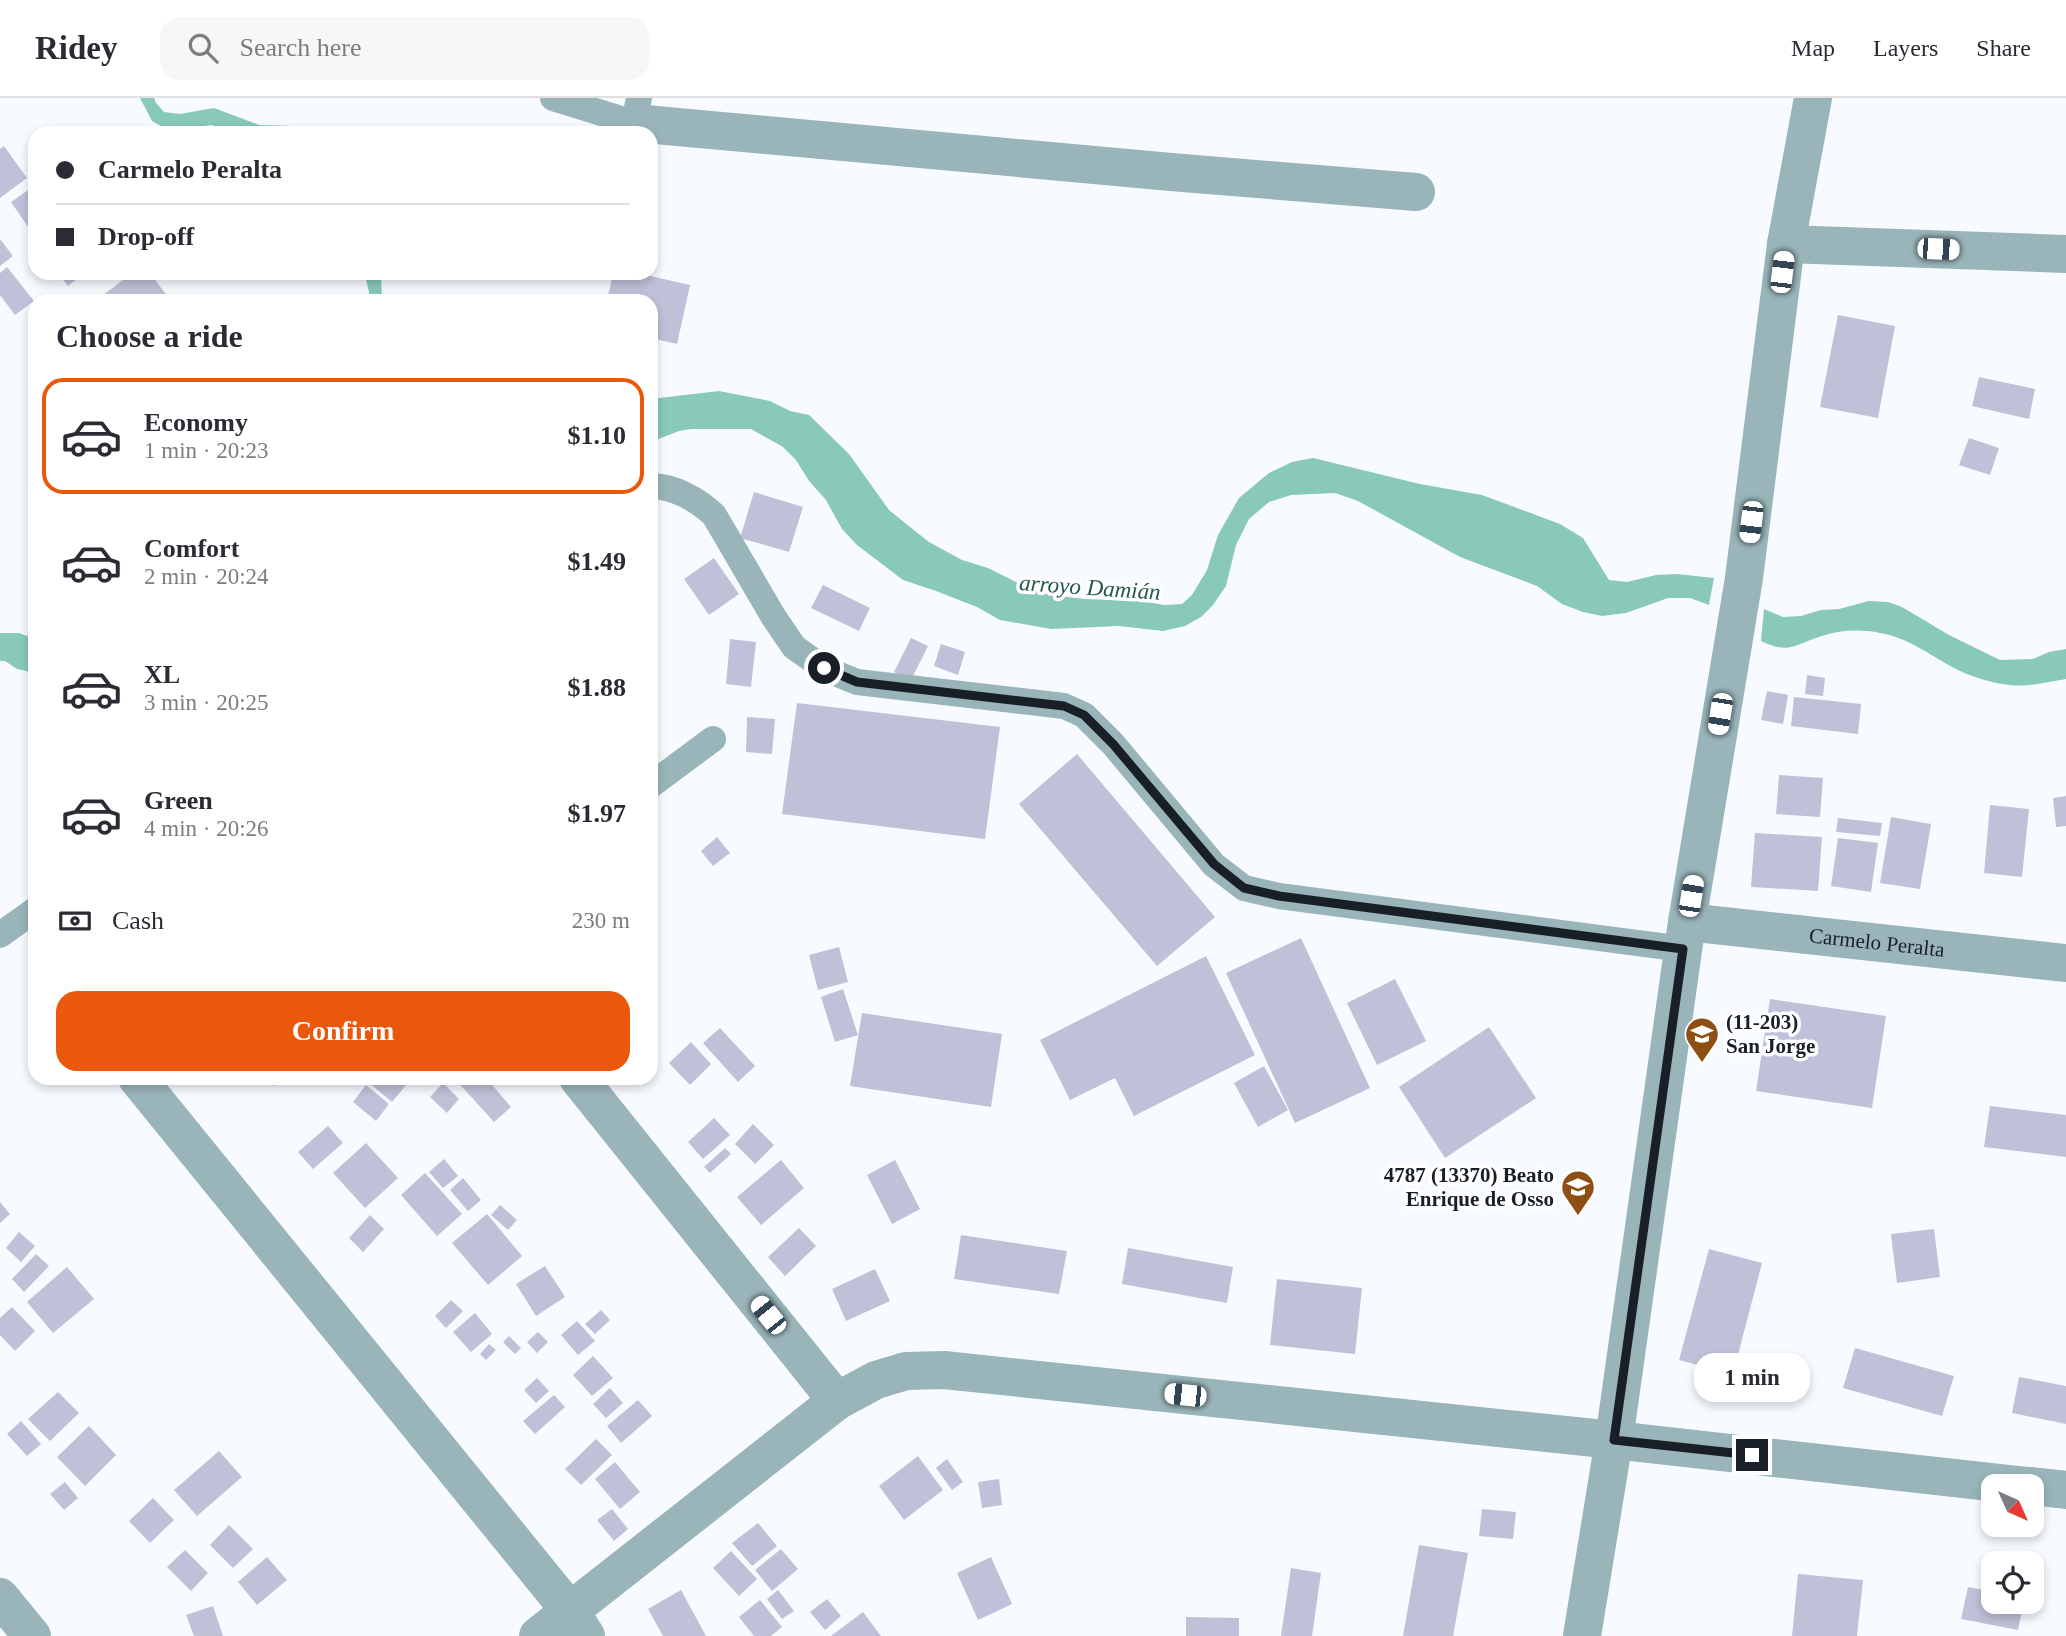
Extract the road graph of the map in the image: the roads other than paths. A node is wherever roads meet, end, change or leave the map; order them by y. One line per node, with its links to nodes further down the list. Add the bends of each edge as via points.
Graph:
1 (553, 98): 3 (lane)
2 (1813, 98): 5 (street)
3 (636, 110): 4 (street, via 1171,172)
4 (1416, 192)
5 (1786, 244): 6 (street); 12 (street, via 1744,578)
6 (2066, 254)
7 (658, 486): 12 (lane, Carmelo Peralta, via 700,502 714,515 794,647 824,668 857,682 1064,706 1084,715 1214,864 1244,888 1279,896)
8 (713, 739): 9 (lane)
9 (658, 780)
10 (28, 915): 11 (lane)
11 (0, 935)
12 (1685, 935): 13 (street, Carmelo Peralta); 17 (street)
13 (2066, 963)
14 (143, 1085): 22 (street)
15 (584, 1085): 16 (street)
16 (837, 1401): 17 (street, via 876,1380 906,1371 944,1370); 22 (street)
17 (1614, 1440): 18 (street); 25 (street)
18 (1981, 1481)
19 (2044, 1487): 20 (street)
20 (2066, 1490)
21 (0, 1597): 23 (street)
22 (578, 1624): 24 (street)
23 (32, 1636)
24 (538, 1636)
25 (1581, 1636)

